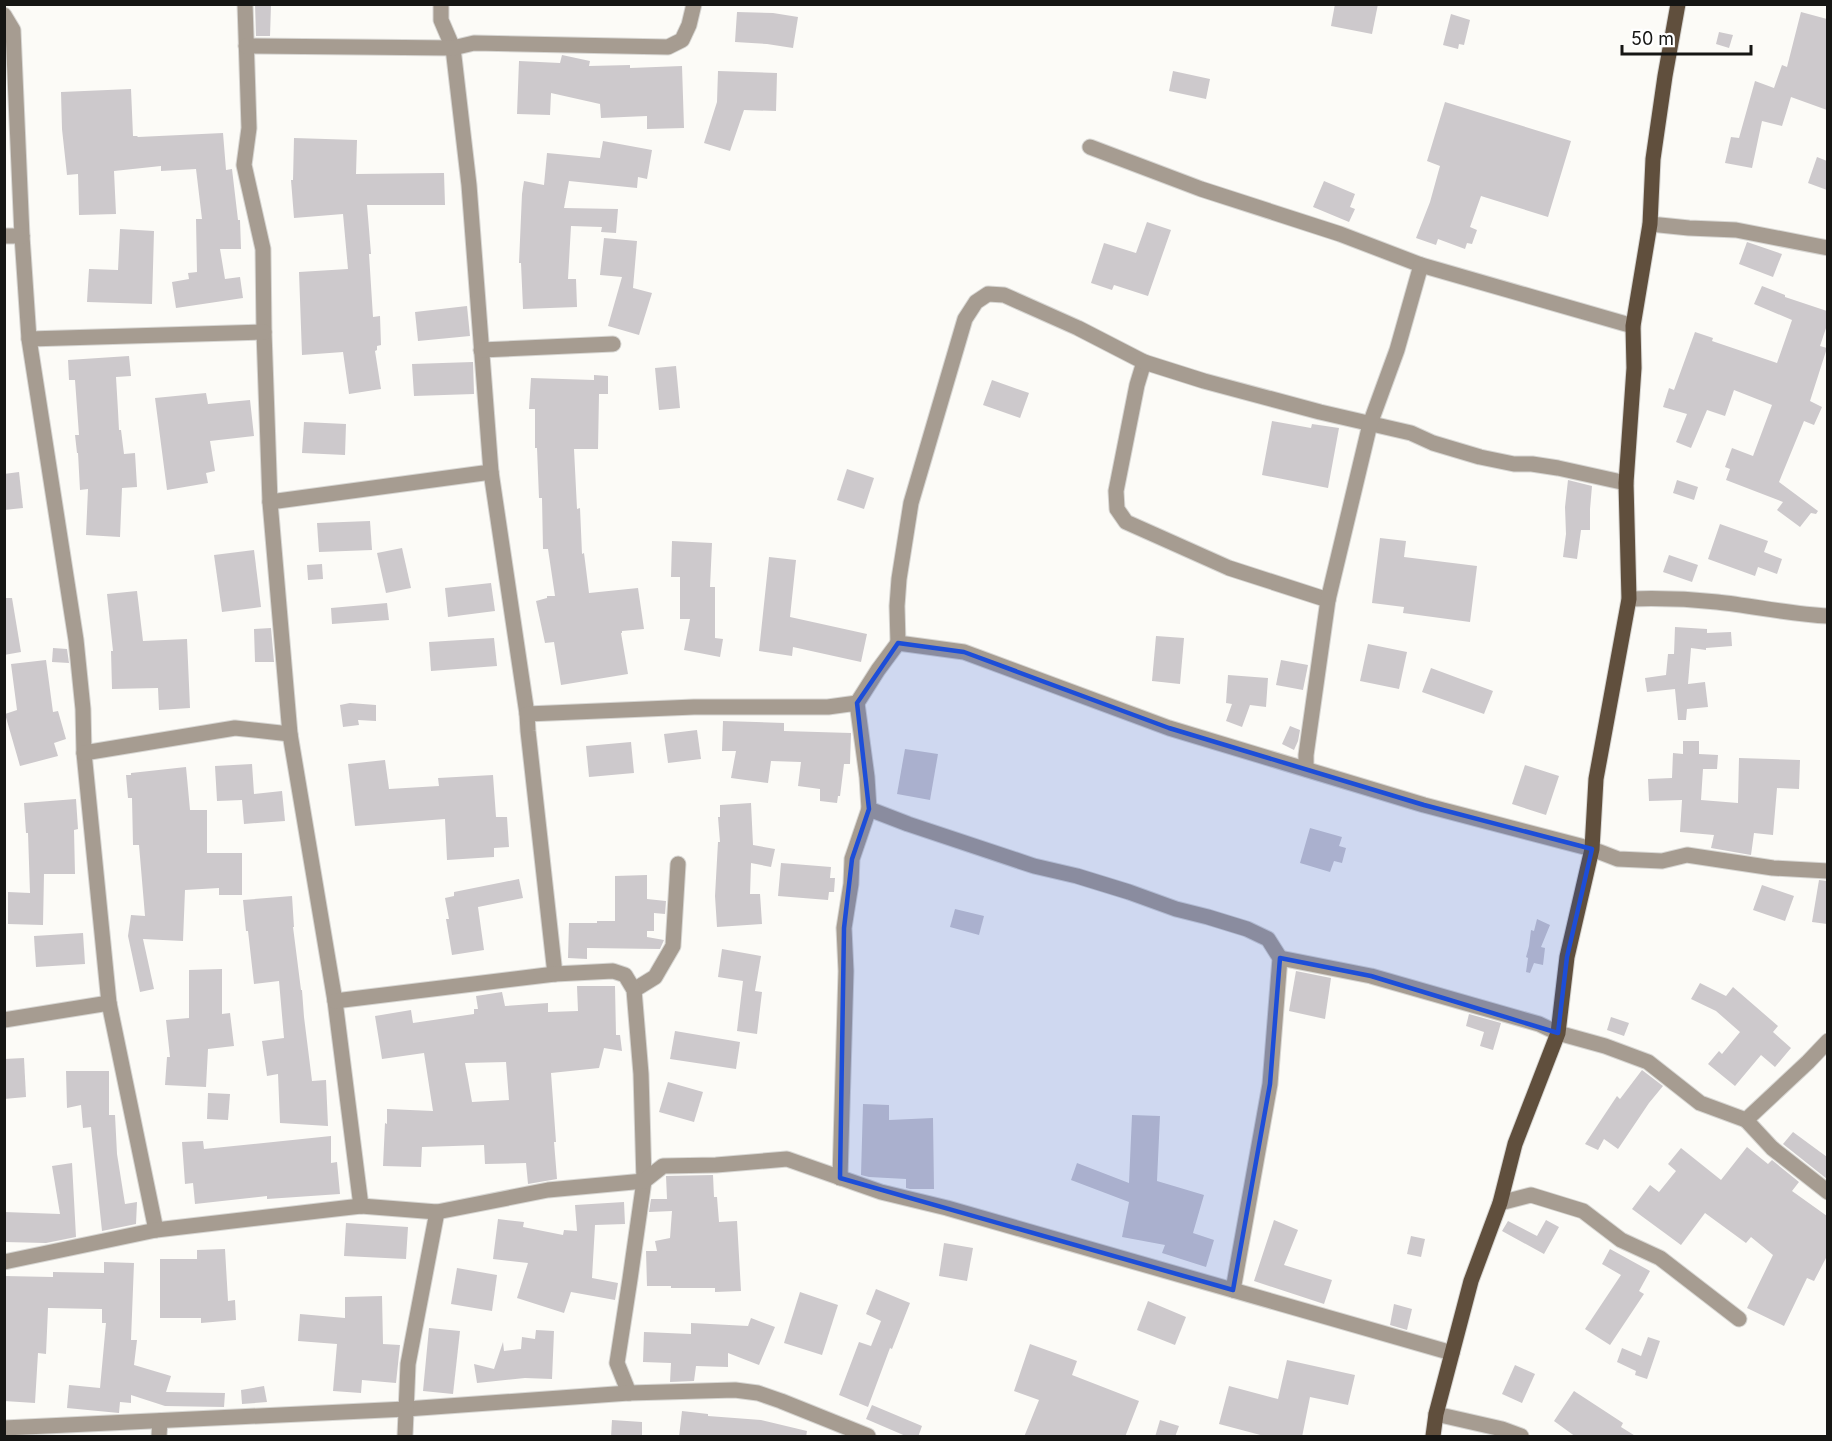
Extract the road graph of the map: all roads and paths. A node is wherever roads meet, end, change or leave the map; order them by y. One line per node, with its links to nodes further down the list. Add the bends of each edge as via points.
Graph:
1 (245, 4): 6 (street)
2 (441, 4): 7 (street, via 441,20)
3 (694, 4): 7 (street, via 682,40 668,47 474,43)
4 (1678, 4): 9 (main road, via 1653,159)
5 (4, 15): 11 (street, via 13,30)
6 (246, 46): 7 (street); 15 (street, via 249,128 244,165 263,249)
7 (453, 48): 18 (street)
8 (1090, 147): 13 (street)
9 (1650, 224): 12 (street, via 1736,230); 14 (main road)
10 (4, 236): 11 (street)
11 (22, 236): 16 (street)
12 (1827, 248)
13 (1421, 266): 14 (street); 20 (street)
14 (1633, 326): 22 (main road)
15 (264, 332): 16 (street); 23 (street)
16 (29, 339): 31 (street, via 76,640)
17 (613, 344): 18 (street)
18 (482, 351): 21 (street)
19 (1144, 362): 20 (street); 25 (street, via 1116,491 1117,509 1126,522 1229,568); 27 (street, via 1004,295 988,294 976,302 957,341 911,503 899,579)
20 (1370, 424): 22 (street, via 1411,433 1480,457); 25 (street)
21 (492, 472): 23 (street); 29 (street)
22 (1626, 483): 24 (main road)
23 (270, 502): 30 (street)
24 (1629, 599): 26 (street, via 1716,602); 34 (main road, via 1596,779)
25 (1328, 600): 32 (street)
26 (1827, 616)
27 (898, 643): 28 (street); 32 (street, via 964,652 1169,728)
28 (857, 704): 29 (street); 33 (street)
29 (527, 714): 38 (street)
30 (290, 734): 31 (street, via 235,728); 40 (street)
31 (84, 753): 41 (street)
32 (1306, 769): 34 (street)
33 (869, 809): 37 (street, via 1034,866 1247,929 1268,939); 46 (street, via 852,859 844,928)
34 (1592, 849): 36 (street, via 1618,858 1662,861 1687,855 1773,868); 43 (main road, via 1567,957)
35 (678, 864): 39 (street, via 673,946 655,977)
36 (1827, 871)
37 (1280, 958): 43 (street, via 1371,976 1539,1024); 54 (street, via 1270,1084)
38 (555, 974): 39 (street, via 613,971 625,975); 40 (street)
39 (634, 990): 47 (street)
40 (335, 1001): 50 (street)
41 (109, 1003): 42 (street); 52 (street)
42 (4, 1020)
43 (1558, 1033): 45 (street, via 1648,1062 1700,1103); 49 (main road, via 1515,1144)
44 (1827, 1041): 45 (street)
45 (1746, 1120): 48 (street, via 1772,1148)
46 (840, 1178): 47 (street, via 787,1159 663,1166); 54 (street)
47 (644, 1181): 51 (street, via 548,1190); 57 (street, via 617,1364)
48 (1827, 1192)
49 (1500, 1203): 55 (street, via 1531,1195 1583,1211 1621,1240 1660,1258); 56 (main road, via 1471,1281)
50 (361, 1206): 51 (street); 52 (street)
51 (436, 1212): 58 (street, via 408,1364)
52 (156, 1230): 53 (street)
53 (4, 1262)
54 (1233, 1290): 56 (street)
55 (1739, 1319)
56 (1452, 1353): 59 (main road)
57 (629, 1393): 58 (street); 63 (street, via 758,1393)
58 (406, 1409): 61 (street); 62 (street)
59 (1436, 1414): 64 (main road); 65 (street, via 1503,1429)
60 (4, 1428): 61 (street)
61 (160, 1429)
62 (405, 1437)
63 (868, 1437)
64 (1433, 1437)
65 (1521, 1437)

